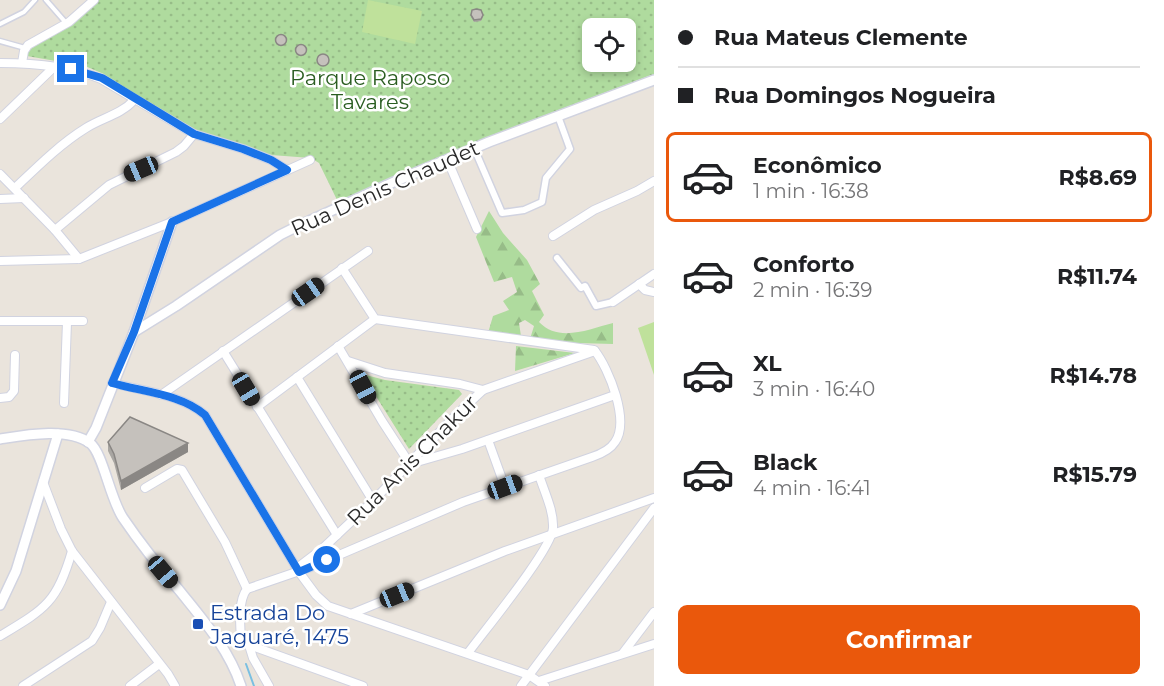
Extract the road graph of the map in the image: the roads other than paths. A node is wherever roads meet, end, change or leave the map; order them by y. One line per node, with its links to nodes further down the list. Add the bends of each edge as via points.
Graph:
1 (35, 0): 4 (lane, via 24,12)
2 (46, 0): 5 (lane)
3 (91, 1): 5 (street)
4 (0, 24)
5 (67, 24): 7 (street)
6 (0, 41): 7 (lane)
7 (26, 48): 9 (street)
8 (0, 63): 9 (street)
9 (22, 63): 10 (street)
10 (54, 67): 12 (street, via 102,78); 14 (street)
11 (654, 80): 13 (street, Rua Denis Chaudet)
12 (134, 100): 15 (street); 22 (street, via 71,138)
13 (558, 116): 16 (street, Rua Denis Chaudet); 16 (street, via 570,149 546,178 542,202 524,210 502,213)
14 (0, 119)
15 (194, 134): 19 (street, via 243,149); 27 (street, via 176,152 109,185)
16 (474, 148): 17 (street, Rua Denis Chaudet)
17 (447, 159): 26 (street); 42 (street, Rua Denis Chaudet, via 415,170 280,235)
18 (310, 160): 19 (street)
19 (287, 170): 25 (street)
20 (0, 174): 22 (street)
21 (654, 181): 28 (street, via 594,210)
22 (15, 188): 23 (street)
23 (24, 198): 24 (street); 27 (street)
24 (0, 199)
25 (172, 222): 31 (street); 42 (street)
26 (477, 229)
27 (55, 230): 31 (street)
28 (553, 236)
29 (368, 251): 33 (street)
30 (557, 258): 37 (street, via 581,288 585,286 596,306)
31 (79, 259): 32 (street)
32 (0, 261)
33 (342, 268): 38 (street); 44 (street)
34 (654, 274): 35 (street)
35 (639, 284): 36 (street); 37 (street)
36 (654, 292)
37 (613, 302)
38 (375, 319): 43 (street); 45 (street)
39 (0, 321): 41 (street)
40 (83, 321): 41 (street)
41 (67, 322): 54 (street)
42 (134, 332): 49 (street)
43 (338, 346): 47 (street); 48 (street)
44 (223, 351): 51 (street); 55 (street)
45 (595, 351): 50 (street, Rua Anis Chakur); 52 (street)
46 (15, 355): 53 (street, via 14,391 9,397)
47 (348, 362): 50 (street, via 385,373); 60 (street)
48 (297, 377): 55 (street); 66 (street)
49 (112, 383): 51 (street); 59 (street)
50 (483, 390): 60 (street, Rua Anis Chakur)
51 (161, 395): 72 (street, via 205,415)
52 (615, 395): 58 (street); 61 (street, via 621,420 614,444 592,457)
53 (0, 398)
54 (64, 403)
55 (257, 408): 69 (street)
56 (58, 434): 57 (street); 59 (street); 62 (street)
57 (0, 439)
58 (488, 440): 60 (street); 63 (street)
59 (88, 442): 79 (street, via 97,452 121,516)
60 (410, 464): 66 (street, Rua Anis Chakur)
61 (539, 475): 63 (street); 68 (street, via 552,519)
62 (43, 482): 70 (street); 75 (street, via 16,571)
63 (505, 487): 71 (street)
64 (145, 488): 73 (street, via 177,469 182,470 225,542)
65 (654, 498): 68 (street)
66 (373, 501): 69 (street, Rua Anis Chakur)
67 (654, 508): 86 (street)
68 (552, 535): 77 (street); 84 (street)
69 (335, 537): 71 (street, Rua Anis Chakur, via 335,550); 72 (street, Rua Anis Chakur)
70 (72, 551): 74 (street); 78 (street, via 60,586 48,602)
71 (344, 554): 72 (street)
72 (298, 570): 73 (street); 77 (street, via 322,601)
73 (247, 589): 80 (street)
74 (111, 602): 85 (street); 88 (street, via 92,641)
75 (0, 605)
76 (654, 612): 83 (street)
77 (351, 614): 84 (street)
78 (0, 636)
79 (219, 639): 80 (street); 91 (street)
80 (241, 639): 82 (street)
81 (654, 644): 83 (street)
82 (249, 645): 92 (street); 93 (street)
83 (623, 653): 87 (street)
84 (468, 654): 86 (street)
85 (159, 664): 89 (street); 90 (street)
86 (529, 675): 87 (street); 94 (street)
87 (542, 684)
88 (23, 686)
89 (130, 686)
90 (175, 686)
91 (241, 686)
92 (269, 686)
93 (363, 686)
94 (521, 686)

